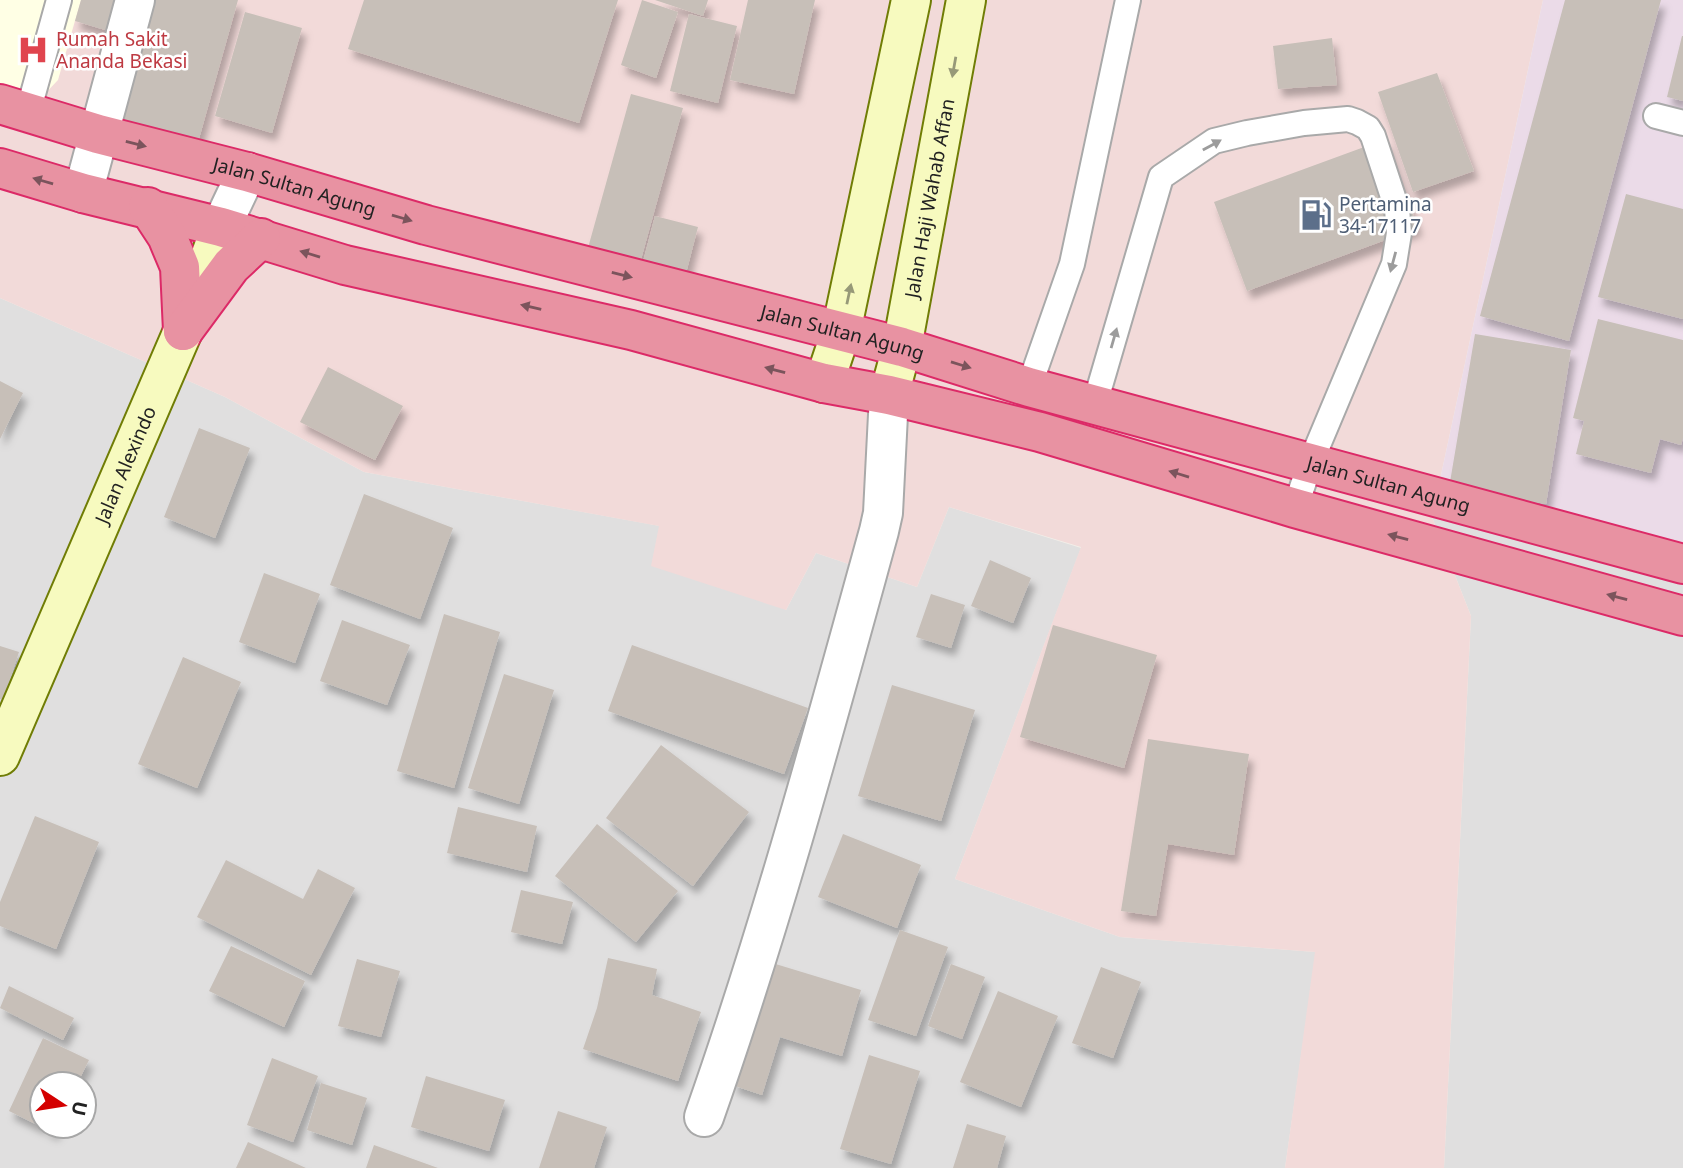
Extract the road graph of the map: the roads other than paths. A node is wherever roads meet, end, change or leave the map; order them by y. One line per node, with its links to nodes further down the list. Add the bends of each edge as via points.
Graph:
1 (59, 0): 6 (lane)
2 (135, 0): 9 (street)
3 (911, 0): 17 (street, one-way to 3)
4 (966, 0): 18 (street, Jalan Haji Wahab Affan, one-way to 18)
5 (1128, 0): 20 (lane, via 1072,264)
6 (14, 108): 9 (highway, Jalan Sultan Agung)
7 (1656, 116): 8 (lane)
8 (1683, 123)
9 (98, 134): 11 (highway, Jalan Sultan Agung, one-way to 11); 12 (street)
10 (0, 168): 12 (highway, one-way to 10)
11 (247, 172): 14 (street, Jalan Alexindo); 17 (highway, Jalan Sultan Agung, one-way to 17, via 426,225)
12 (83, 192): 13 (highway)
13 (148, 207): 14 (highway); 16 (highway, via 180,267)
14 (221, 227): 15 (highway); 16 (street, Jalan Alexindo)
15 (261, 238): 16 (highway, via 231,266); 19 (highway, one-way to 15, via 631,330 345,265)
16 (183, 331): 27 (street, Jalan Alexindo)
17 (841, 332): 18 (highway, Jalan Sultan Agung); 19 (street)
18 (902, 347): 20 (highway, Jalan Sultan Agung, one-way to 20); 21 (street, Jalan Haji Wahab Affan)
19 (824, 383): 21 (highway)
20 (1029, 387): 22 (highway, Jalan Sultan Agung)
21 (889, 395): 24 (highway, one-way to 21, via 1040,432); 28 (street, via 879,531 785,871)
22 (1095, 403): 23 (highway, Jalan Sultan Agung); 23 (lane, one-way to 23, via 1161,177 1214,141 1304,123 1357,121 1373,136 1397,209 1399,233 1394,264)
23 (1310, 464): 24 (lane); 25 (highway, Jalan Sultan Agung)
24 (1295, 508): 26 (highway, one-way to 24)
25 (1683, 564)
26 (1683, 616)
27 (3, 739)
28 (704, 1117)

